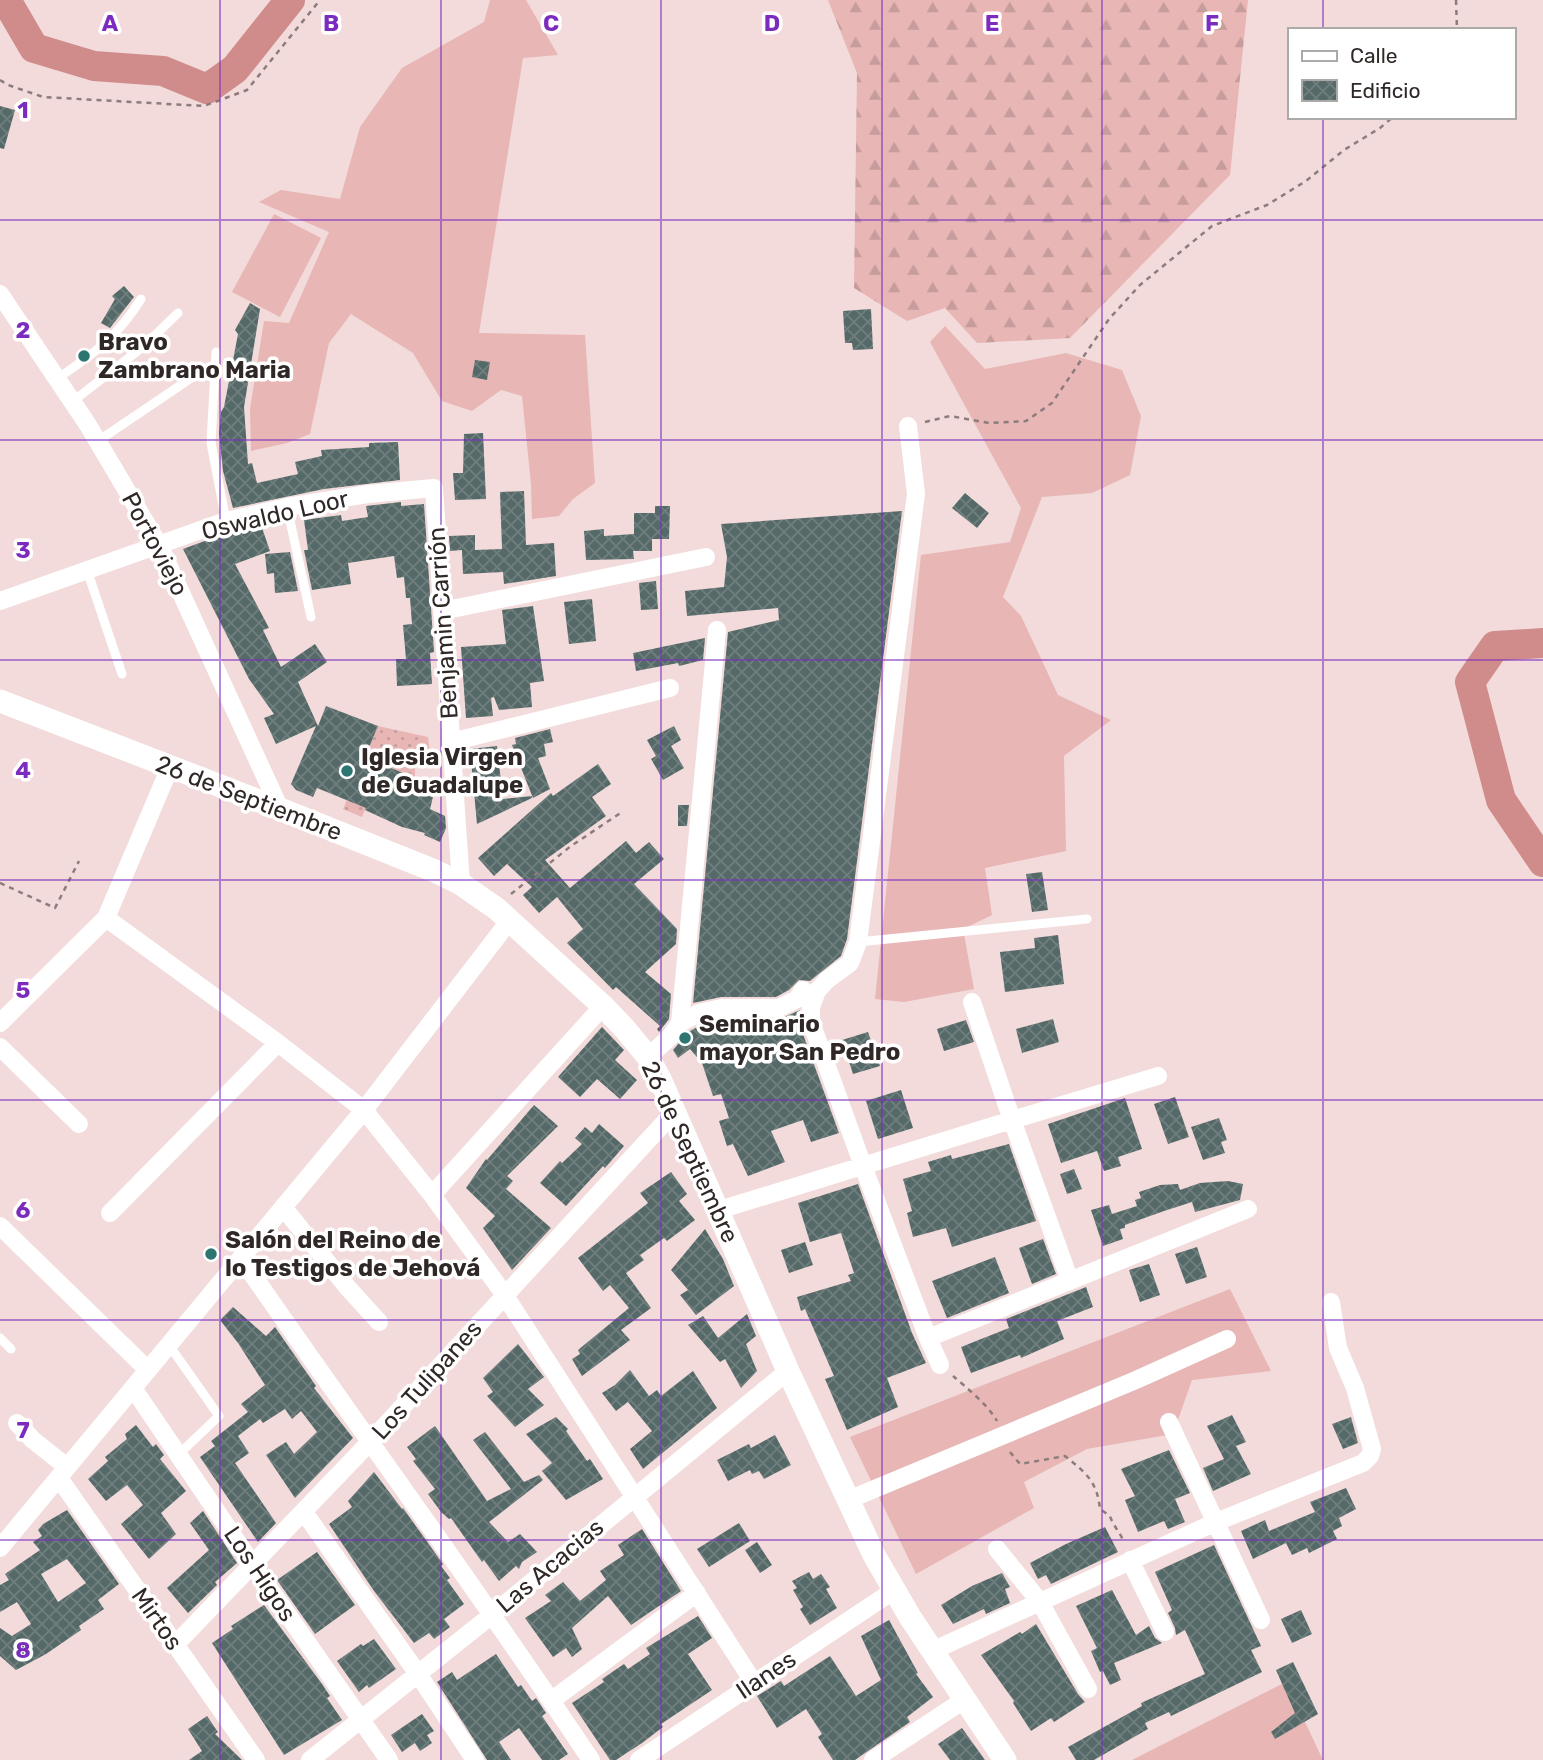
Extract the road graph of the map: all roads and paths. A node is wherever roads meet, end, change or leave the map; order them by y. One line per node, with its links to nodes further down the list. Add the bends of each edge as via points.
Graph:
1 (320, 0): 4 (path, via 247,90 204,106 43,97)
2 (1456, 0): 3 (path)
3 (1457, 28)
4 (0, 80)
5 (1391, 119): 13 (path, via 1268,205 1212,226 1140,285 1109,319 1052,403 1026,421 989,423 950,416)
6 (0, 294): 11 (street, Portoviejo)
7 (141, 299): 11 (lane, via 106,345)
8 (178, 313): 12 (lane)
9 (216, 352): 17 (lane, via 211,443)
10 (203, 370): 14 (lane)
11 (57, 379): 12 (street, Portoviejo)
12 (72, 402): 14 (street, Portoviejo)
13 (908, 426): 38 (street, via 916,494)
14 (98, 441): 18 (street, Portoviejo)
15 (435, 488): 16 (street, Oswaldo Loor); 22 (street, Benjamin Carrión)
16 (287, 507): 17 (street, Oswaldo Loor); 23 (lane)
17 (226, 521): 18 (street, Oswaldo Loor)
18 (159, 545): 20 (street, Oswaldo Loor); 30 (street, Portoviejo)
19 (706, 557): 22 (street)
20 (87, 570): 21 (street, Oswaldo Loor); 25 (lane)
21 (0, 601)
22 (442, 611): 28 (street, Benjamin Carrión)
23 (311, 617)
24 (717, 631): 43 (street)
25 (122, 674)
26 (670, 688): 28 (street)
27 (0, 701): 29 (street, 26 de Septiembre)
28 (451, 742): 34 (street, Benjamin Carrión)
29 (170, 767): 30 (street, 26 de Septiembre); 36 (street)
30 (280, 810): 34 (street, 26 de Septiembre)
31 (622, 812): 35 (path, via 570,846 511,894)
32 (79, 861): 33 (path, via 55,908)
33 (0, 883)
34 (461, 884): 35 (street, 26 de Septiembre)
35 (504, 915): 41 (street, 26 de Septiembre); 48 (street)
36 (106, 918): 42 (street); 44 (street)
37 (1087, 919): 38 (lane)
38 (858, 942): 52 (street, via 850,963 817,991 811,1021)
39 (803, 990): 43 (street, via 797,999 779,1008 721,1008)
40 (972, 1002): 50 (street)
41 (603, 1006): 46 (street, 26 de Septiembre); 53 (street)
42 (0, 1023)
43 (680, 1023): 46 (street)
44 (278, 1044): 48 (street); 57 (street)
45 (0, 1047): 51 (street)
46 (648, 1057): 49 (street, 26 de Septiembre)
47 (1158, 1076): 50 (street)
48 (364, 1110): 53 (street); 54 (street)
49 (675, 1111): 56 (street, 26 de Septiembre); 61 (street, Los Tulipanes)
50 (1012, 1120): 52 (street); 60 (street)
51 (79, 1124)
52 (863, 1166): 56 (street); 65 (street)
53 (432, 1195): 61 (street)
54 (284, 1207): 59 (street); 63 (street)
55 (1248, 1209): 60 (street)
56 (719, 1210): 71 (street, 26 de Septiembre)
57 (110, 1213)
58 (0, 1226): 70 (street)
59 (241, 1258): 67 (street); 76 (street)
60 (1070, 1281): 65 (street)
61 (504, 1294): 76 (street, Los Tulipanes); 79 (street)
62 (1331, 1302): 82 (street, via 1338,1348 1355,1388 1370,1456 1363,1463)
63 (379, 1322)
64 (0, 1338): 68 (lane)
65 (928, 1338): 69 (street)
66 (1227, 1339): 75 (street)
67 (169, 1345): 70 (street); 77 (lane, via 219,1416)
68 (11, 1349)
69 (940, 1365): 75 (path, via 993,1415)
70 (148, 1370): 72 (street)
71 (788, 1371): 79 (street, Las Acacias); 80 (street, 26 de Septiembre)
72 (133, 1388): 77 (street, Los Higos); 78 (street)
73 (1169, 1422): 82 (street)
74 (17, 1423): 78 (street, Mirtos)
75 (1002, 1435): 80 (street); 86 (path, via 1020,1464 1065,1456 1079,1467 1098,1491 1100,1509 1122,1536)
76 (369, 1443): 81 (street, Los Tulipanes); 91 (street)
77 (179, 1454): 87 (street, Los Higos)
78 (63, 1473): 83 (street); 94 (street, Mirtos)
79 (634, 1496): 89 (street); 91 (street, Las Acacias)
80 (848, 1500): 88 (street, 26 de Septiembre)
81 (304, 1512): 87 (street, Los Tulipanes); 96 (street)
82 (1216, 1522): 86 (street); 92 (street)
83 (6, 1528): 84 (street)
84 (0, 1548)
85 (997, 1549): 90 (street)
86 (1130, 1560): 90 (street); 93 (street)
87 (253, 1565): 94 (street, Los Tulipanes); 101 (street, Los Higos)
88 (893, 1591): 95 (street, 26 de Septiembre); 97 (street, Ilanes)
89 (698, 1593): 97 (street); 99 (street)
90 (1040, 1602): 95 (street); 98 (street)
91 (493, 1614): 96 (street, Las Acacias); 99 (street)
92 (1261, 1620)
93 (1165, 1632)
94 (175, 1645): 102 (street, Mirtos)
95 (932, 1651): 100 (street, 26 de Septiembre)
96 (418, 1674): 101 (street, Las Acacias); 105 (street)
97 (754, 1683): 107 (street, Ilanes)
98 (1088, 1689)
99 (552, 1700): 106 (street)
100 (964, 1700): 108 (street); 109 (street, 26 de Septiembre)
101 (361, 1719): 103 (street, Las Acacias); 104 (street, Los Higos)
102 (256, 1760)
103 (310, 1760)
104 (389, 1760)
105 (475, 1760)
106 (592, 1760)
107 (639, 1760)
108 (873, 1760)
109 (1005, 1760)

